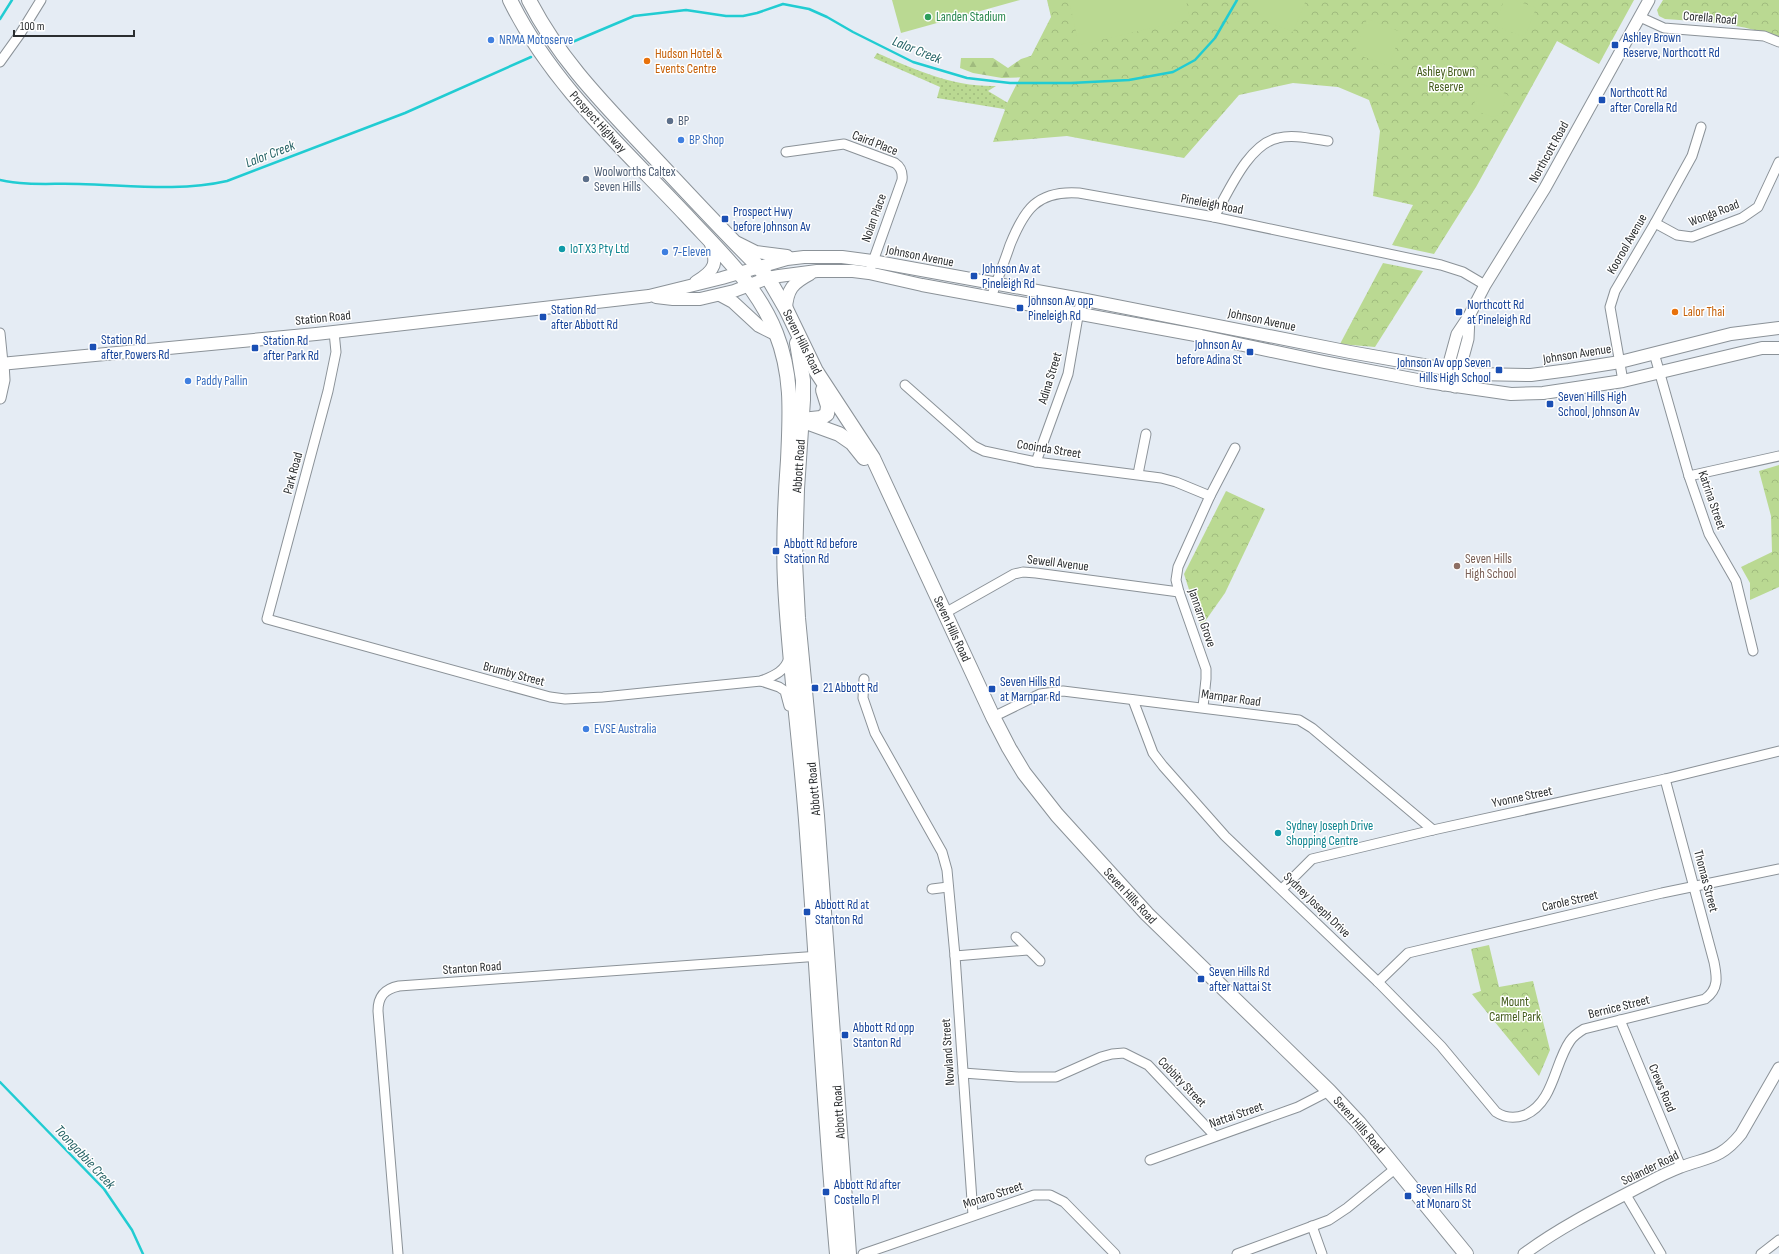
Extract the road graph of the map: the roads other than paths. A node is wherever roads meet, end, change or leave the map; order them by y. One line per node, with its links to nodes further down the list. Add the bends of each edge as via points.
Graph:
1 (41, 0): 7 (street)
2 (510, 0): 16 (main road, Prospect Highway, via 554,71 575,97)
3 (529, 0): 15 (main road, Prospect Highway, via 568,63 595,95)
4 (1649, 0): 5 (street, Northcott Road)
5 (1640, 17): 6 (street, Corella Road, via 1664,28 1764,36); 24 (street, Northcott Road, via 1542,194)
6 (1779, 42)
7 (0, 62)
8 (1701, 127): 14 (street, Koorool Avenue, via 1692,156)
9 (1328, 141): 13 (street, via 1289,137 1263,143 1245,164)
10 (786, 152): 12 (street, Caird Place, via 837,144 846,145 895,164)
11 (1779, 162): 14 (street, Wonga Road, via 1758,207 1742,218 1692,237 1677,235)
12 (902, 173): 18 (street, Nolan Place, via 902,180)
13 (1214, 217): 22 (street, Pineleigh Road, via 1079,193 1064,192 1050,195 1036,202 1024,215); 24 (street, Pineleigh Road, via 1441,265 1463,272)
14 (1655, 223): 40 (street, Koorool Avenue, via 1615,291 1610,307)
15 (731, 239): 17 (main road, via 756,252); 21 (main road, Prospect Highway)
16 (709, 240): 20 (main road, Prospect Highway); 25 (main road, via 715,255 714,265 707,275)
17 (804, 257): 18 (main road, Johnson Avenue, via 842,257); 21 (main road, Johnson Avenue, via 787,259)
18 (871, 267): 19 (main road, Johnson Avenue); 22 (main road, Johnson Avenue); 28 (main road, Johnson Avenue, via 922,285)
19 (817, 271): 21 (main road, Johnson Avenue); 30 (main road, via 798,280 790,290)
20 (740, 273): 21 (main road, Johnson Avenue); 23 (main road, Prospect Highway); 25 (main road, Station Road)
21 (763, 273): 23 (main road, Johnson Avenue); 30 (main road, Seven Hills Road)
22 (996, 284): 28 (street, Pineleigh Road); 29 (main road, Johnson Avenue)
23 (750, 285): 26 (main road, Station Road); 37 (main road, Seven Hills Road)
24 (1485, 285): 32 (street, Northcott Road)
25 (689, 287): 27 (main road, Station Road)
26 (720, 295): 27 (main road, Station Road, via 680,299); 37 (main road, via 733,302 759,326)
27 (649, 296): 35 (main road, Station Road)
28 (991, 298): 31 (main road, Johnson Avenue)
29 (1081, 300): 31 (street, Adina Street); 42 (main road, Johnson Avenue)
30 (786, 309): 33 (main road, Seven Hills Road)
31 (1079, 314): 48 (main road, Johnson Avenue); 55 (street, Adina Street, via 1068,374)
32 (1469, 316): 42 (street, Northcott Road, via 1457,334); 44 (street, Northcott Road, via 1468,338)
33 (793, 324): 43 (main road, Seven Hills Road); 51 (main road, Abbott Road, via 803,380)
34 (1779, 328): 39 (main road, Johnson Avenue, via 1731,334)
35 (334, 332): 41 (main road, Station Road); 62 (street, Park Road, via 336,352 328,391)
36 (0, 333): 41 (street)
37 (777, 335): 51 (main road, Abbott Road)
38 (1779, 348): 45 (main road, Johnson Avenue, via 1762,348)
39 (1654, 353): 40 (main road, Johnson Avenue); 45 (street, Katrina Street)
40 (1620, 362): 44 (main road, Johnson Avenue, via 1531,375); 46 (street, Koorool Avenue)
41 (1, 364): 50 (street, via 4,380)
42 (1446, 370): 44 (main road, Johnson Avenue); 48 (street, Northcott Road)
43 (816, 371): 51 (main road, via 826,398 827,414 821,418); 58 (main road, Seven Hills Road, via 872,458)
44 (1459, 372): 49 (street, Northcott Road)
45 (1659, 372): 46 (main road, Johnson Avenue); 57 (street, Katrina Street)
46 (1623, 381): 49 (main road, Johnson Avenue, via 1525,394)
47 (905, 385): 55 (street, Cooinda Street, via 974,446 984,451)
48 (1443, 385): 49 (main road, Johnson Avenue)
49 (1455, 387)
50 (0, 398)
51 (796, 418): 58 (main road, Seven Hills Road, via 846,439); 63 (main road, Abbott Road, via 784,549); 81 (main road, Abbott Road, via 795,562)
52 (1146, 434): 56 (street)
53 (1235, 448): 59 (street, Jannarn Grove)
54 (1779, 456): 57 (street)
55 (1036, 462): 56 (street, Cooinda Street)
56 (1138, 474): 59 (street, Cooinda Street, via 1176,482)
57 (1689, 476): 64 (street, Katrina Street, via 1710,534 1736,581)
58 (880, 478): 61 (main road, Seven Hills Road)
59 (1210, 496): 60 (street, Jannarn Grove, via 1178,567 1176,580)
60 (1179, 592): 61 (street, Sewell Avenue, via 1020,572); 68 (street, Jannarn Grove, via 1206,669)
61 (945, 613): 69 (main road, Seven Hills Road)
62 (267, 619): 66 (street, Brumby Street, via 565,699)
63 (791, 650): 66 (street, Brumby Street, via 783,669); 70 (main road, Abbott Road)
64 (1753, 651)
65 (864, 679): 75 (street, Nowland Street, via 863,698 875,733 942,852)
66 (761, 681): 70 (street, Brumby Street, via 785,691)
67 (1133, 700): 68 (street, Marnpar Road); 69 (street, Marnpar Road, via 1063,691 1040,694); 78 (street, Sydney Joseph Drive, via 1153,753 1163,766 1225,836)
68 (1203, 707): 73 (street, Marnpar Road, via 1299,720 1312,728)
69 (993, 717): 89 (main road, Seven Hills Road, via 1035,790 1124,891)
70 (799, 746): 81 (main road, Abbott Road)
71 (1779, 751): 72 (street, Yvonne Street)
72 (1665, 779): 73 (street, Yvonne Street); 76 (street, Thomas Street)
73 (1433, 830): 78 (street, Yvonne Street, via 1312,859)
74 (1779, 869): 76 (street, Carole Street)
75 (948, 887): 77 (street); 82 (street, Nowland Street)
76 (1695, 887): 84 (street, Carole Street, via 1408,953); 85 (street, Thomas Street, via 1715,969)
77 (932, 889)
78 (1282, 889): 84 (street, Sydney Joseph Drive)
79 (1016, 937): 80 (street)
80 (1028, 950): 82 (street); 83 (street)
81 (822, 956): 99 (street, Stanton Road, via 399,986 386,991 378,1002 378,1011); 100 (main road, Abbott Road); 101 (main road, Abbott Road)
82 (955, 956): 88 (street, Nowland Street)
83 (1040, 961)
84 (1378, 982): 90 (street, Sydney Joseph Drive, via 1441,1046)
85 (1714, 991): 86 (street, Bernice Street, via 1705,999)
86 (1620, 1020): 90 (street, Bernice Street, via 1584,1029 1576,1034 1566,1047 1542,1102 1535,1110 1515,1118); 93 (street, Crews Road)
87 (1779, 1068): 93 (street, Solander Road, via 1733,1144 1714,1157)
88 (963, 1073): 91 (street, Cobbity Street, via 1056,1078 1102,1057 1124,1053 1148,1065); 96 (street, Nowland Street)
89 (1329, 1091): 91 (street, Nattai Street, via 1298,1107); 94 (main road, Seven Hills Road)
90 (1502, 1116)
91 (1214, 1136): 92 (street, Nattai Street)
92 (1150, 1160)
93 (1681, 1167): 95 (street, Solander Road)
94 (1396, 1168): 97 (street, via 1347,1208 1329,1220); 106 (main road, Seven Hills Road)
95 (1626, 1195): 107 (street, Solander Road, via 1556,1232); 108 (street)
96 (973, 1215): 102 (street, Monaro Street); 103 (street, Monaro Street, via 1034,1195 1050,1195 1064,1202)
97 (1312, 1226): 104 (street); 105 (street)
98 (1779, 1240): 109 (street)
99 (398, 1254)
100 (837, 1254)
101 (849, 1254)
102 (863, 1254)
103 (1114, 1254)
104 (1237, 1254)
105 (1322, 1254)
106 (1466, 1254)
107 (1524, 1254)
108 (1661, 1254)
109 (1761, 1254)

